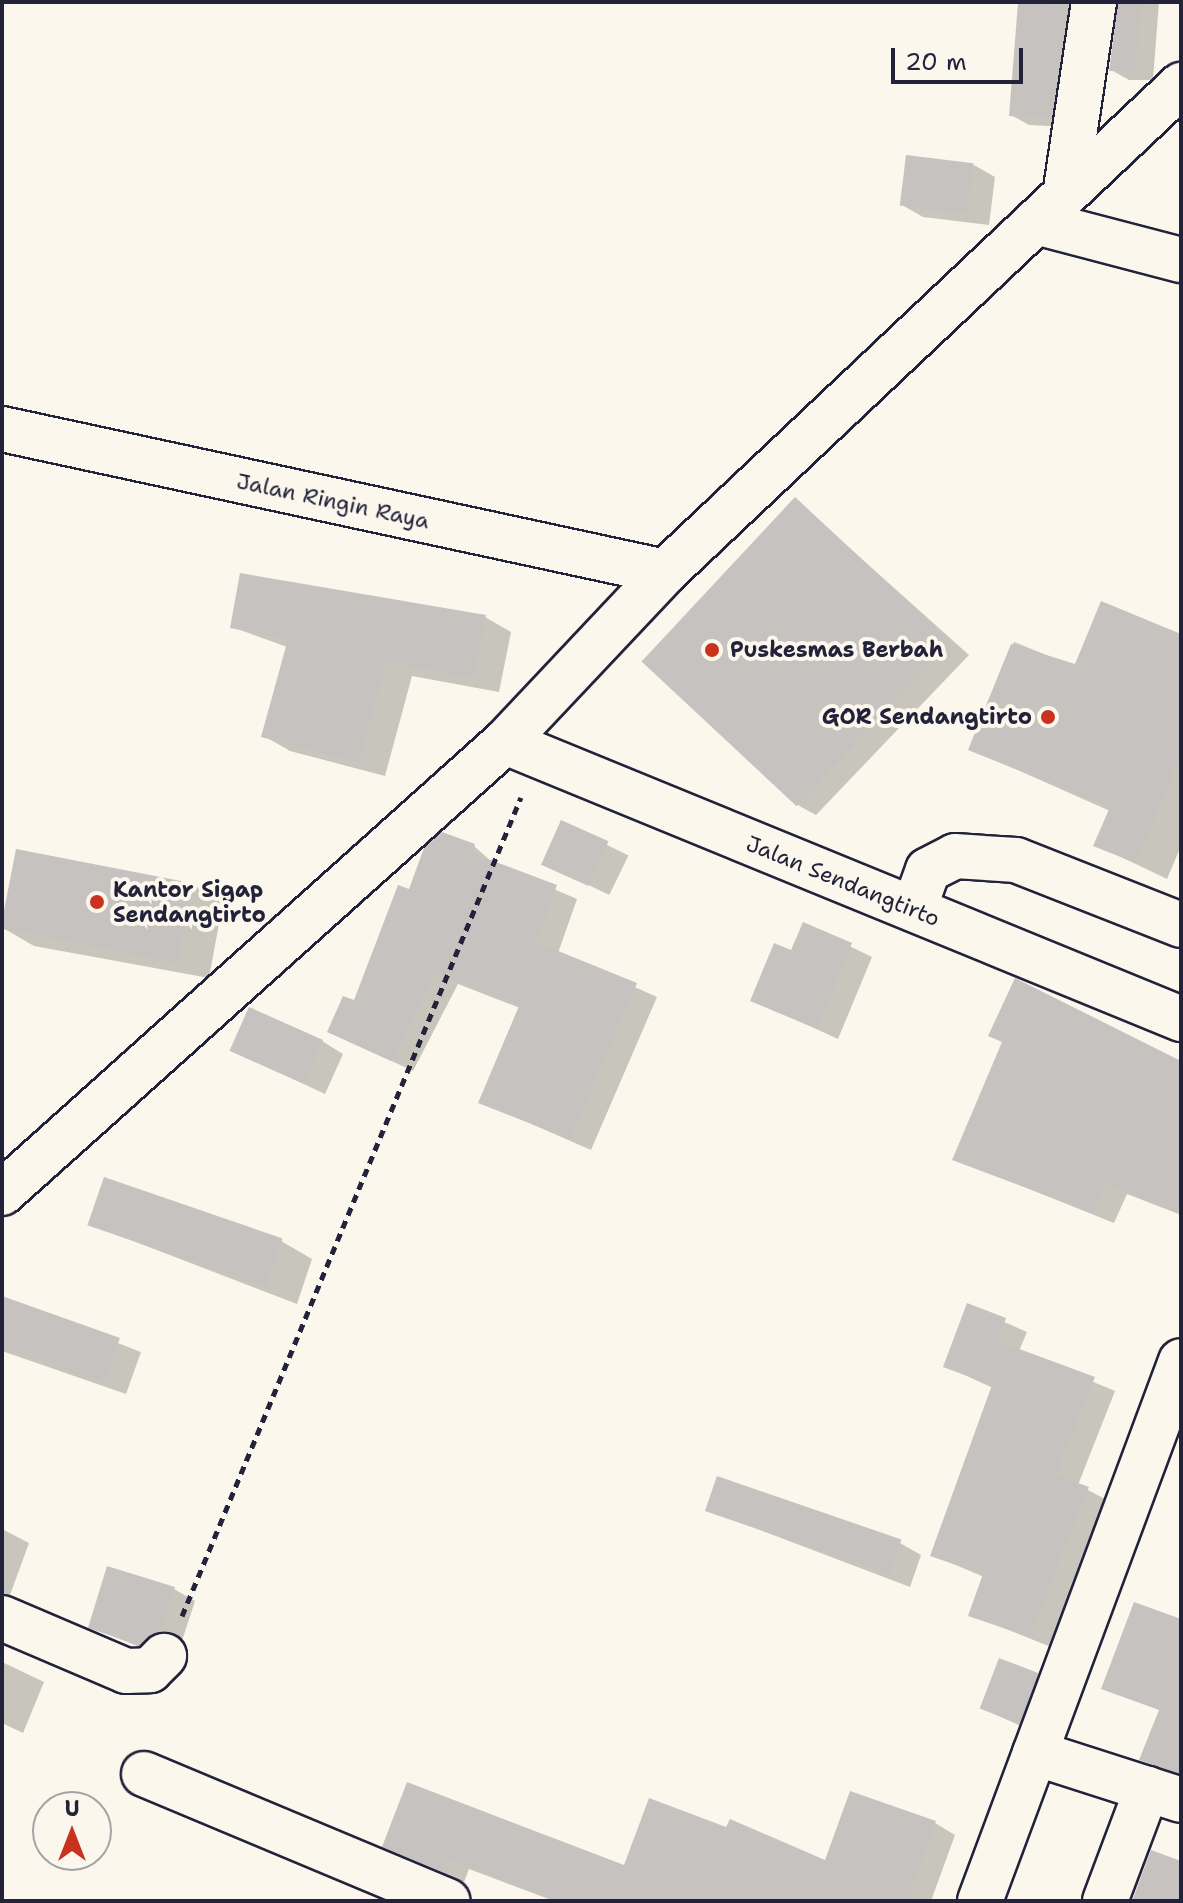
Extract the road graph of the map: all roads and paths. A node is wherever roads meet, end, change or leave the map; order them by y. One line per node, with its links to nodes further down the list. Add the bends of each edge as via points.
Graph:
1 (1094, 2): 3 (street)
2 (1181, 85): 3 (street)
3 (1066, 189): 4 (street)
4 (1036, 222): 5 (street); 7 (street)
5 (1181, 260)
6 (2, 429): 7 (street, Jalan Ringin Raya)
7 (665, 572): 8 (street)
8 (522, 749): 9 (street, Jalan Sendangtirto); 12 (street); 15 (path)
9 (914, 909): 10 (street, via 928,870 955,856 1016,860); 11 (street, Jalan Sendangtirto)
10 (1181, 925)
11 (1181, 1019)
12 (2, 1193)
13 (1181, 1361): 16 (street)
14 (2, 1618): 15 (street, via 126,1671 150,1670)
15 (164, 1656)
16 (1035, 1753): 18 (street); 20 (street)
17 (144, 1774): 19 (street)
18 (1164, 1794): 21 (street)
19 (447, 1901)
20 (980, 1901)
21 (1105, 1901)

